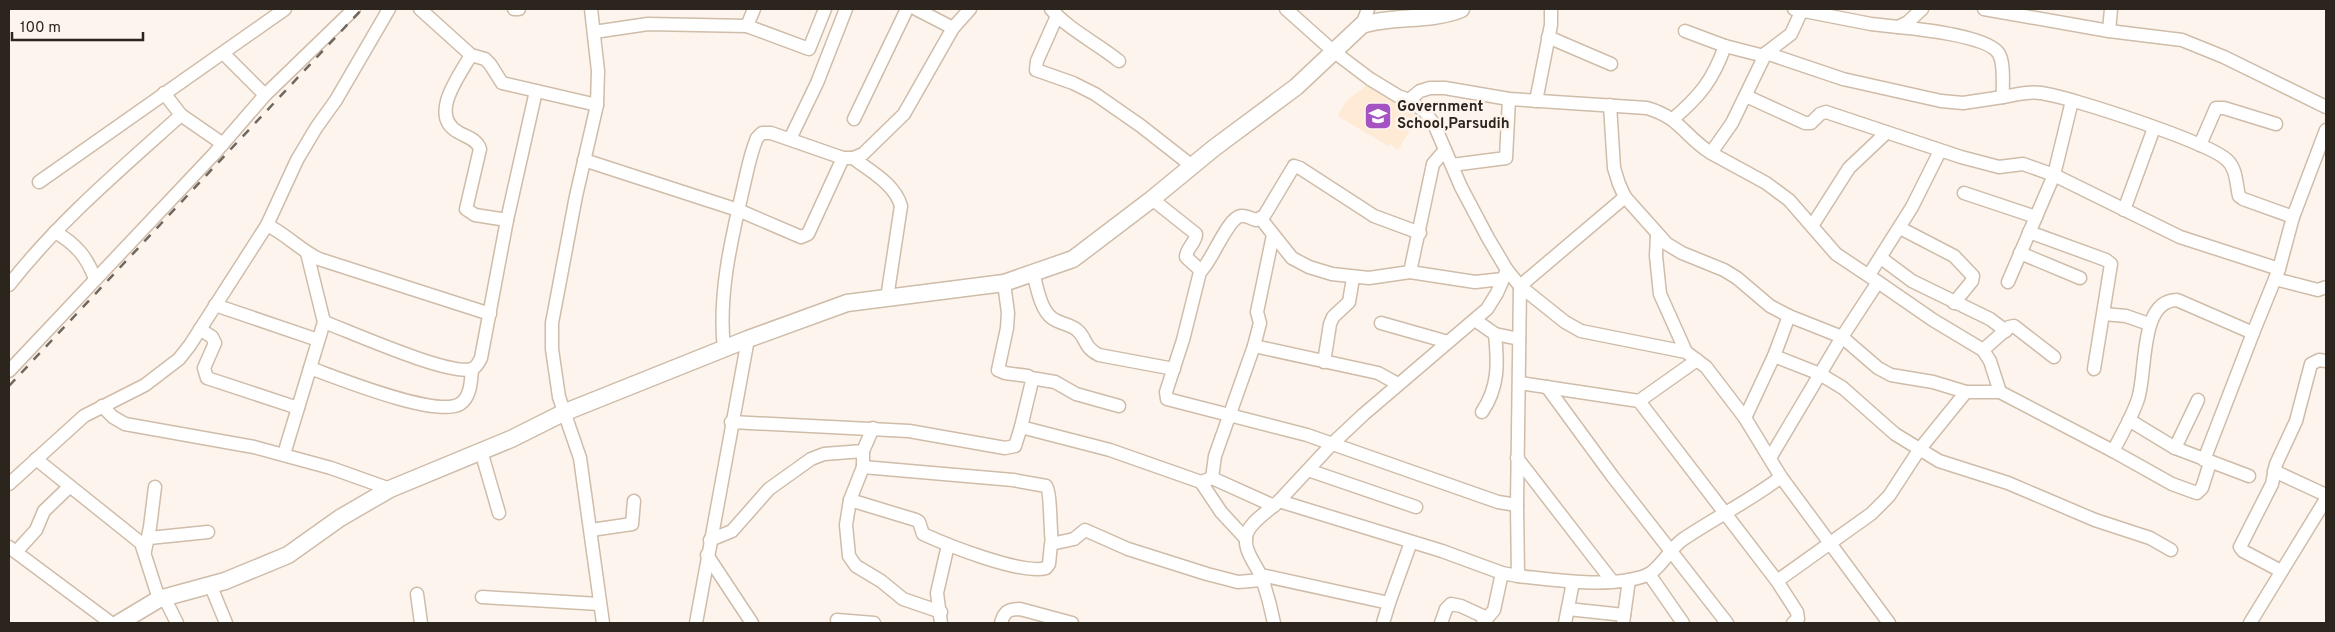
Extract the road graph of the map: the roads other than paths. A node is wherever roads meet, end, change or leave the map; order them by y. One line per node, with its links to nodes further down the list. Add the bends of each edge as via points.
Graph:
1 (285, 9): 34 (street)
2 (354, 9): 41 (street)
3 (389, 9): 79 (street, via 297,160)
4 (420, 9): 35 (street)
5 (514, 9): 6 (street)
6 (519, 9)
7 (591, 9): 30 (street)
8 (754, 9): 24 (street)
9 (825, 9): 24 (street, via 809,49)
10 (846, 9): 58 (street)
11 (907, 9): 52 (street)
12 (916, 9): 27 (street)
13 (970, 9): 27 (street)
14 (1286, 9): 33 (street)
15 (1368, 9): 25 (street)
16 (1461, 9): 25 (main road, via 1449,14 1375,21)
17 (1550, 9): 31 (street)
18 (1922, 9): 26 (street, via 1908,22)
19 (1984, 9): 22 (street)
20 (2111, 9): 29 (street)
21 (1798, 10): 26 (street); 36 (street, via 1791,34)
22 (2012, 11): 29 (street)
23 (1054, 12): 37 (street); 67 (street, via 1036,70 1095,94)
24 (747, 26): 30 (street, via 648,24)
25 (1362, 26): 33 (main road)
26 (1898, 26): 43 (street, via 1966,38 1994,48 2000,57)
27 (953, 28): 64 (street, via 904,114 863,154)
28 (1685, 31): 32 (street)
29 (2109, 31): 50 (street, via 2182,40)
30 (594, 32): 48 (street)
31 (1548, 37): 38 (street); 47 (street)
32 (1725, 46): 36 (street); 53 (street, via 1708,84)
33 (1333, 51): 45 (street, via 1370,80); 67 (main road, via 1296,87)
34 (223, 53): 40 (street); 41 (street)
35 (471, 55): 39 (street, via 485,59 502,83); 78 (street, via 450,93 446,112 448,122 456,131 474,140 480,148 466,209 475,215)
36 (1765, 55): 42 (street); 43 (street, via 1852,82 1941,101 1963,103)
37 (1119, 61)
38 (1611, 64)
39 (536, 91): 48 (street); 78 (street)
40 (164, 93): 51 (street); 69 (street)
41 (266, 95): 59 (street)
42 (1746, 96): 57 (street, via 1805,124 1812,123 1826,112); 63 (street)
43 (2003, 97): 46 (street, via 2039,93)
44 (1509, 99): 45 (street, via 1430,88); 47 (street); 66 (street, via 1506,158)
45 (1409, 100): 61 (street, via 1434,124)
46 (2072, 101): 55 (street); 68 (street)
47 (1536, 102): 49 (street)
48 (597, 104): 65 (street)
49 (1610, 104): 53 (street, via 1647,108); 71 (street, via 1614,168)
50 (2326, 105)
51 (181, 115): 59 (street); 82 (street)
52 (854, 119)
53 (1673, 119): 63 (street)
54 (2276, 124): 60 (street, via 2216,108)
55 (2154, 128): 60 (street); 74 (street)
56 (2326, 130): 75 (street)
57 (1886, 133): 62 (street); 80 (street, via 1849,168)
58 (790, 139): 64 (street); 73 (street, via 771,134 757,138)
59 (222, 144): 98 (street)
60 (2200, 145): 75 (street, via 2232,165 2243,199)
61 (1445, 150): 66 (street); 84 (street, via 1433,164)
62 (1940, 151): 68 (street, via 1999,167 2023,164); 81 (street)
63 (1711, 154): 80 (street, via 1766,182 1790,200)
64 (848, 158): 73 (street, via 805,237); 104 (street, via 898,195 901,206)
65 (584, 160): 73 (street); 150 (street, via 552,323 552,349)
66 (1452, 165): 94 (street)
67 (1192, 166): 72 (main road)
68 (2054, 175): 74 (street); 76 (street)
69 (39, 182)
70 (1964, 193): 76 (street)
71 (1625, 197): 86 (street); 102 (street)
72 (1152, 200): 90 (street, via 1196,234 1186,257); 92 (main road, via 1073,258)
73 (738, 210): 124 (street, via 723,301)
74 (2124, 210): 93 (street, via 2180,237)
75 (2293, 216): 93 (street)
76 (2036, 217): 83 (street)
77 (1261, 219): 84 (street, via 1291,168 1296,166 1374,216); 85 (street); 90 (street, via 1237,218)
78 (507, 220): 107 (street)
79 (267, 225): 87 (street); 106 (street)
80 (1812, 226): 96 (street, via 1836,254)
81 (1900, 228): 89 (street); 105 (street, via 1954,256 1973,276)
82 (55, 232): 98 (street, via 85,256); 101 (street)
83 (2029, 232): 88 (street); 108 (street, via 2111,264)
84 (1420, 233): 91 (street)
85 (1273, 235): 95 (street, via 1292,258 1309,267); 123 (street, via 1257,312 1260,323)
86 (1657, 235): 109 (street, via 1682,253 1724,270); 126 (street, via 1660,294)
87 (306, 253): 107 (street); 111 (street)
88 (2020, 253): 97 (street); 99 (street)
89 (1881, 258): 96 (street); 105 (street, via 1912,281)
90 (1200, 272): 134 (street)
91 (1410, 272): 94 (street, via 1474,282); 95 (street)
92 (1033, 273): 100 (main road); 134 (street, via 1045,310 1051,318 1076,330 1093,352)
93 (2277, 274): 103 (street, via 2318,290); 116 (street)
94 (1505, 275): 102 (street); 110 (street, via 1487,309)
95 (1353, 278): 131 (street, via 1349,302 1330,324)
96 (1874, 278): 118 (street); 125 (street)
97 (2080, 278)
98 (95, 279): 136 (street)
99 (2008, 282)
100 (1004, 283): 104 (main road); 138 (street, via 1007,328 998,370)
101 (9, 285)
102 (1520, 286): 120 (street); 126 (street, via 1581,331)
103 (2326, 286)
104 (887, 298): 119 (main road, via 847,303)
105 (1954, 303): 115 (street, via 1990,319)
106 (215, 305): 114 (street); 121 (street)
107 (490, 314): 133 (street, via 482,358)
108 (2104, 314): 113 (street, via 2126,316); 135 (street)
109 (1789, 316): 118 (street); 127 (street)
110 (1475, 320): 117 (street); 122 (street)
111 (324, 322): 121 (street); 133 (street, via 435,363)
112 (1381, 323): 122 (street)
113 (2149, 324): 116 (street, via 2161,304 2177,300); 153 (street, via 2139,398)
114 (200, 330): 146 (street, via 179,359 163,373); 148 (street, via 212,337 215,343 204,368 207,378)
115 (2006, 331): 125 (street); 128 (street, via 2014,326)
116 (2253, 333): 167 (street)
117 (1494, 334): 120 (street); 149 (street, via 1495,387)
118 (1842, 337): 137 (street); 142 (street, via 1891,375)
119 (748, 339): 124 (main road); 154 (street)
120 (1519, 339): 139 (street)
121 (318, 340): 132 (street)
122 (1448, 342): 140 (street)
123 (1254, 346): 131 (street); 151 (street)
124 (724, 349): 150 (main road)
125 (1983, 350): 143 (street)
126 (1686, 352): 129 (street)
127 (1774, 356): 137 (street); 152 (street)
128 (2054, 357)
129 (1698, 360): 145 (street); 152 (street)
130 (2326, 361): 170 (street, via 2311,364 2296,421)
131 (1324, 362): 140 (street, via 1378,373)
132 (310, 368): 133 (street, via 391,396 452,407 462,403 468,394); 148 (street)
133 (472, 369)
134 (1174, 369): 151 (street, via 1166,392 1167,399)
135 (2094, 369)
136 (9, 371)
137 (1820, 374): 159 (street, via 1843,388 1895,434); 165 (street)
138 (1031, 378): 147 (street, via 1055,382 1076,394); 155 (street, via 1032,386)
139 (1520, 383): 141 (street); 164 (street)
140 (1398, 384): 157 (street)
141 (1547, 387): 145 (street); 197 (street)
142 (1966, 392): 143 (street); 159 (street)
143 (2000, 392): 162 (street)
144 (2198, 400): 158 (street)
145 (1639, 401): 186 (street)
146 (102, 406): 163 (street, via 124,424); 166 (street, via 77,421)
147 (1119, 406)
148 (298, 408): 163 (street)
149 (1482, 412)
150 (564, 413): 160 (main road); 187 (street, via 580,458)
151 (1231, 415): 157 (street); 173 (street)
152 (1745, 418): 165 (street)
153 (2130, 420): 158 (street); 162 (street)
154 (732, 422): 156 (street); 190 (street)
155 (1021, 427): 156 (street, via 1012,448); 173 (street)
156 (874, 428): 161 (street)
157 (1332, 444): 169 (street); 183 (street, via 1498,502)
158 (2175, 448): 167 (street)
159 (1919, 450): 194 (street, via 1889,496 1871,514); 198 (street, via 1939,461 2008,483 2095,520 2150,538)
160 (482, 451): 177 (main road); 185 (street)
161 (863, 451): 168 (street); 190 (street, via 824,454 811,459 769,489 732,531)
162 (2113, 451): 167 (street, via 2172,484 2197,493 2202,488)
163 (284, 454): 177 (street)
164 (1517, 458): 183 (street); 207 (street)
165 (1770, 458): 172 (street)
166 (36, 459): 174 (street); 175 (street)
167 (2207, 462): 171 (street)
168 (863, 467): 180 (street); 193 (street, via 1046,486 1050,494)
169 (1308, 470): 182 (street); 184 (street)
170 (2274, 472): 178 (street); 201 (street, via 2272,484 2240,549)
171 (2249, 476)
172 (1781, 477): 186 (street); 194 (street)
173 (1206, 480): 182 (street); 191 (street, via 1221,512)
174 (9, 484)
175 (69, 487): 196 (street, via 44,511 36,530); 199 (street, via 135,536)
176 (155, 487): 189 (street)
177 (390, 488): 210 (main road, via 288,555)
178 (2326, 495)
179 (2326, 499): 201 (street)
180 (850, 500): 195 (street, via 916,520 923,534); 217 (street, via 846,525 848,556 856,566 903,599)
181 (634, 501): 187 (street, via 632,524)
182 (1276, 503): 191 (street, via 1253,524); 192 (street)
183 (1517, 505): 204 (street)
184 (1416, 507)
185 (499, 513)
186 (1726, 514): 197 (street, via 1712,520); 208 (street)
187 (591, 530): 215 (street)
188 (208, 532): 189 (street)
189 (149, 538): 199 (street)
190 (710, 540): 200 (street)
191 (1246, 540): 205 (street, via 1251,560)
192 (1411, 542): 202 (street); 214 (street)
193 (1052, 543): 195 (street, via 1049,564 1041,570 973,555); 205 (street, via 1074,539 1084,530 1128,549 1207,574 1238,582)
194 (1830, 544): 208 (street); 240 (street)
195 (948, 545): 217 (street, via 937,594)
196 (12, 549): 222 (street)
197 (1670, 550): 203 (street); 238 (street)
198 (2171, 550)
199 (145, 551): 213 (street, via 147,565)
200 (707, 555): 228 (street); 229 (street)
201 (2281, 571): 241 (street)
202 (1502, 573): 204 (street); 221 (street, via 1496,604)
203 (1649, 574): 206 (street); 218 (street)
204 (1518, 576): 209 (street)
205 (1262, 578): 214 (street); 233 (street)
206 (1629, 580): 207 (street); 219 (street)
207 (1612, 581): 209 (street)
208 (1776, 581): 239 (street, via 1797,612 1798,619)
209 (1573, 582): 216 (street)
210 (210, 584): 213 (main road); 225 (street)
211 (417, 594): 226 (street)
212 (482, 597): 215 (street)
213 (162, 598): 223 (main road); 224 (street)
214 (1389, 603): 234 (street)
215 (600, 604): 227 (street)
216 (1568, 609): 219 (street); 236 (street)
217 (941, 618)
218 (1674, 618): 237 (street)
219 (1624, 619)
220 (836, 620): 230 (street)
221 (1485, 621): 235 (street, via 1461,606 1451,604)
222 (112, 623)
223 (119, 623)
224 (177, 623)
225 (226, 623)
226 (421, 623)
227 (604, 623)
228 (696, 623)
229 (752, 623)
230 (874, 623)
231 (1001, 623): 232 (street, via 1011,608)
232 (1072, 623)
233 (1274, 623)
234 (1383, 623)
235 (1441, 623)
236 (1565, 623)
237 (1683, 623)
238 (1727, 623)
239 (1793, 623)
240 (1889, 623)
241 (2251, 623)

